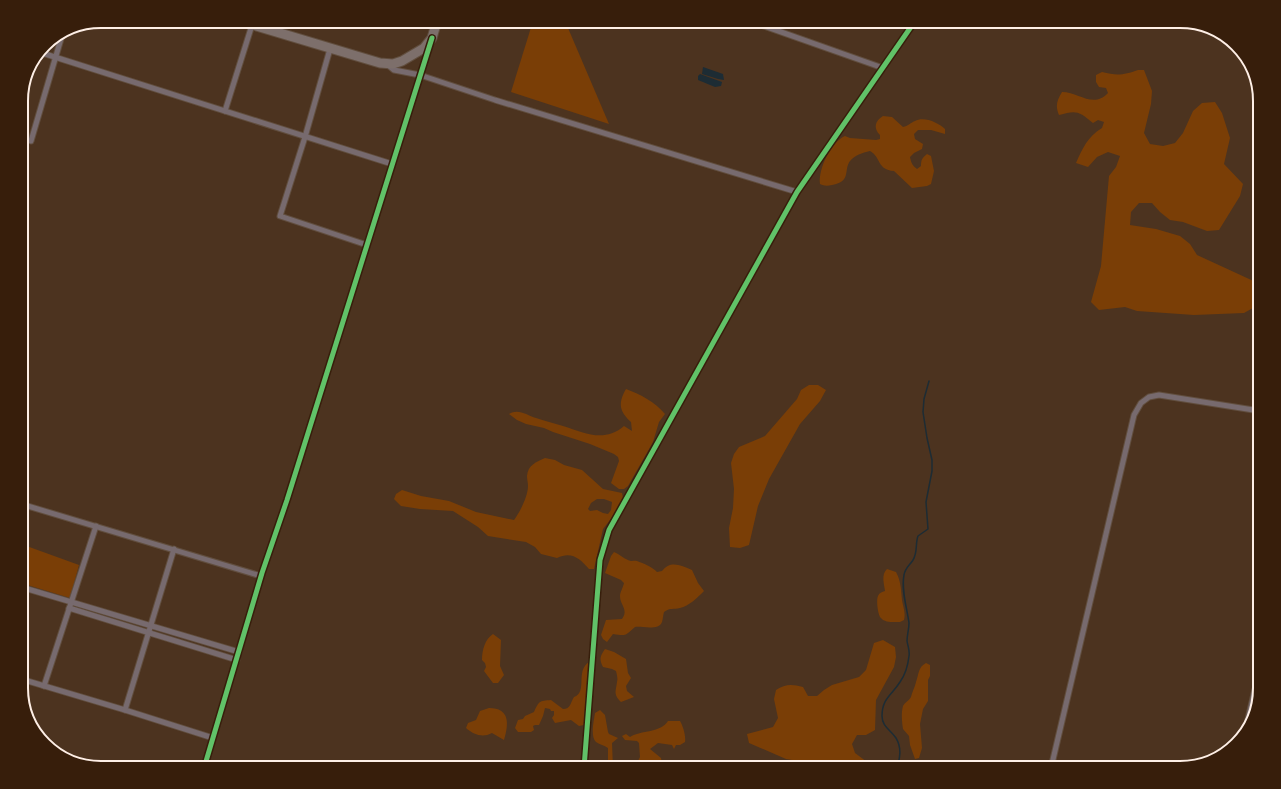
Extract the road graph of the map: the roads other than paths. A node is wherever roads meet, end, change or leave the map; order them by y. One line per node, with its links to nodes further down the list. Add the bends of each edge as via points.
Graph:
1 (251, 28): 14 (street)
2 (262, 28): 8 (highway)
3 (435, 28): 6 (highway)
4 (770, 28): 12 (street)
5 (911, 28): 12 (street)
6 (432, 38): 11 (highway, via 414,55 393,64); 13 (street)
7 (61, 40): 10 (street)
8 (330, 48): 11 (highway); 15 (street)
9 (45, 54): 10 (street)
10 (56, 57): 14 (street); 16 (street)
11 (386, 64): 13 (street, via 394,70)
12 (883, 68): 18 (street)
13 (420, 75): 17 (street); 18 (street)
14 (225, 111): 15 (street)
15 (305, 137): 17 (street); 19 (street, via 280,216)
16 (31, 141)
17 (392, 164): 19 (street)
18 (797, 192): 37 (street, via 609,530 600,560)
19 (367, 245): 24 (street)
20 (1253, 410): 38 (street, via 1159,395 1149,396 1134,415)
21 (28, 506): 22 (street)
22 (96, 526): 23 (street); 26 (street)
23 (174, 549): 24 (street); 28 (street)
24 (262, 576): 30 (street)
25 (28, 589): 26 (street)
26 (71, 602): 27 (street); 28 (street)
27 (69, 608): 29 (street); 33 (street)
28 (151, 627): 29 (street); 30 (street)
29 (149, 633): 31 (street); 34 (street)
30 (239, 652): 31 (street)
31 (237, 660): 35 (street)
32 (28, 681): 33 (street)
33 (44, 686): 34 (street)
34 (126, 710): 35 (street)
35 (213, 738): 36 (street)
36 (206, 761)
37 (585, 761)
38 (1053, 761)

